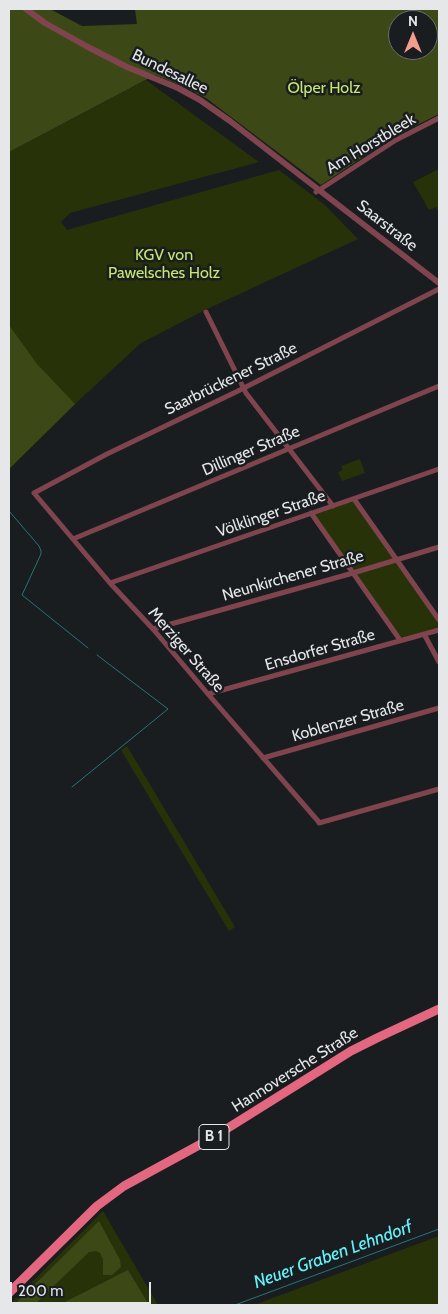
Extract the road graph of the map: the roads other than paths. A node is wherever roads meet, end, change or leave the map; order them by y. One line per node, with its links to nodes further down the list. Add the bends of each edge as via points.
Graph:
1 (26, 9): 3 (street, Bundesallee, via 86,46 200,100)
2 (439, 118): 3 (street, Am Horstbleek, via 396,140)
3 (317, 191): 4 (street, Saarstraße)
4 (439, 284)
5 (439, 288): 8 (street, Saarbrückener Straße)
6 (206, 312): 8 (street)
7 (439, 386): 9 (street, Dillinger Straße)
8 (243, 388): 9 (street); 11 (street, Saarbrückener Straße)
9 (288, 449): 13 (street); 15 (street, Dillinger Straße)
10 (439, 469): 12 (street, Völklinger Straße)
11 (34, 493): 15 (street, Merziger Straße)
12 (354, 499): 13 (street, Völklinger Straße); 17 (street)
13 (333, 506): 14 (street, Völklinger Straße)
14 (311, 513): 18 (street); 19 (street, Völklinger Straße)
15 (73, 539): 19 (street, Merziger Straße)
16 (439, 547): 17 (street, Neunkirchener Straße)
17 (397, 559): 18 (street, Neunkirchener Straße); 20 (street)
18 (353, 572): 21 (street, Neunkirchener Straße); 24 (street)
19 (110, 582): 21 (street, Merziger Straße)
20 (439, 620)
21 (153, 629): 26 (street, Merziger Straße)
22 (439, 630): 23 (street, Ensdorfer Straße)
23 (424, 634): 24 (street, Ensdorfer Straße); 25 (street)
24 (400, 640): 26 (street, Ensdorfer Straße)
25 (439, 662)
26 (208, 694): 28 (street, Merziger Straße)
27 (439, 708): 28 (street, Koblenzer Straße)
28 (263, 758): 29 (street, Merziger Straße, via 319,823)
29 (439, 789)
30 (439, 1009): 31 (main road, Hannoversche Straße / B 1, via 351,1051 228,1128 124,1186 97,1206)
31 (9, 1293)

